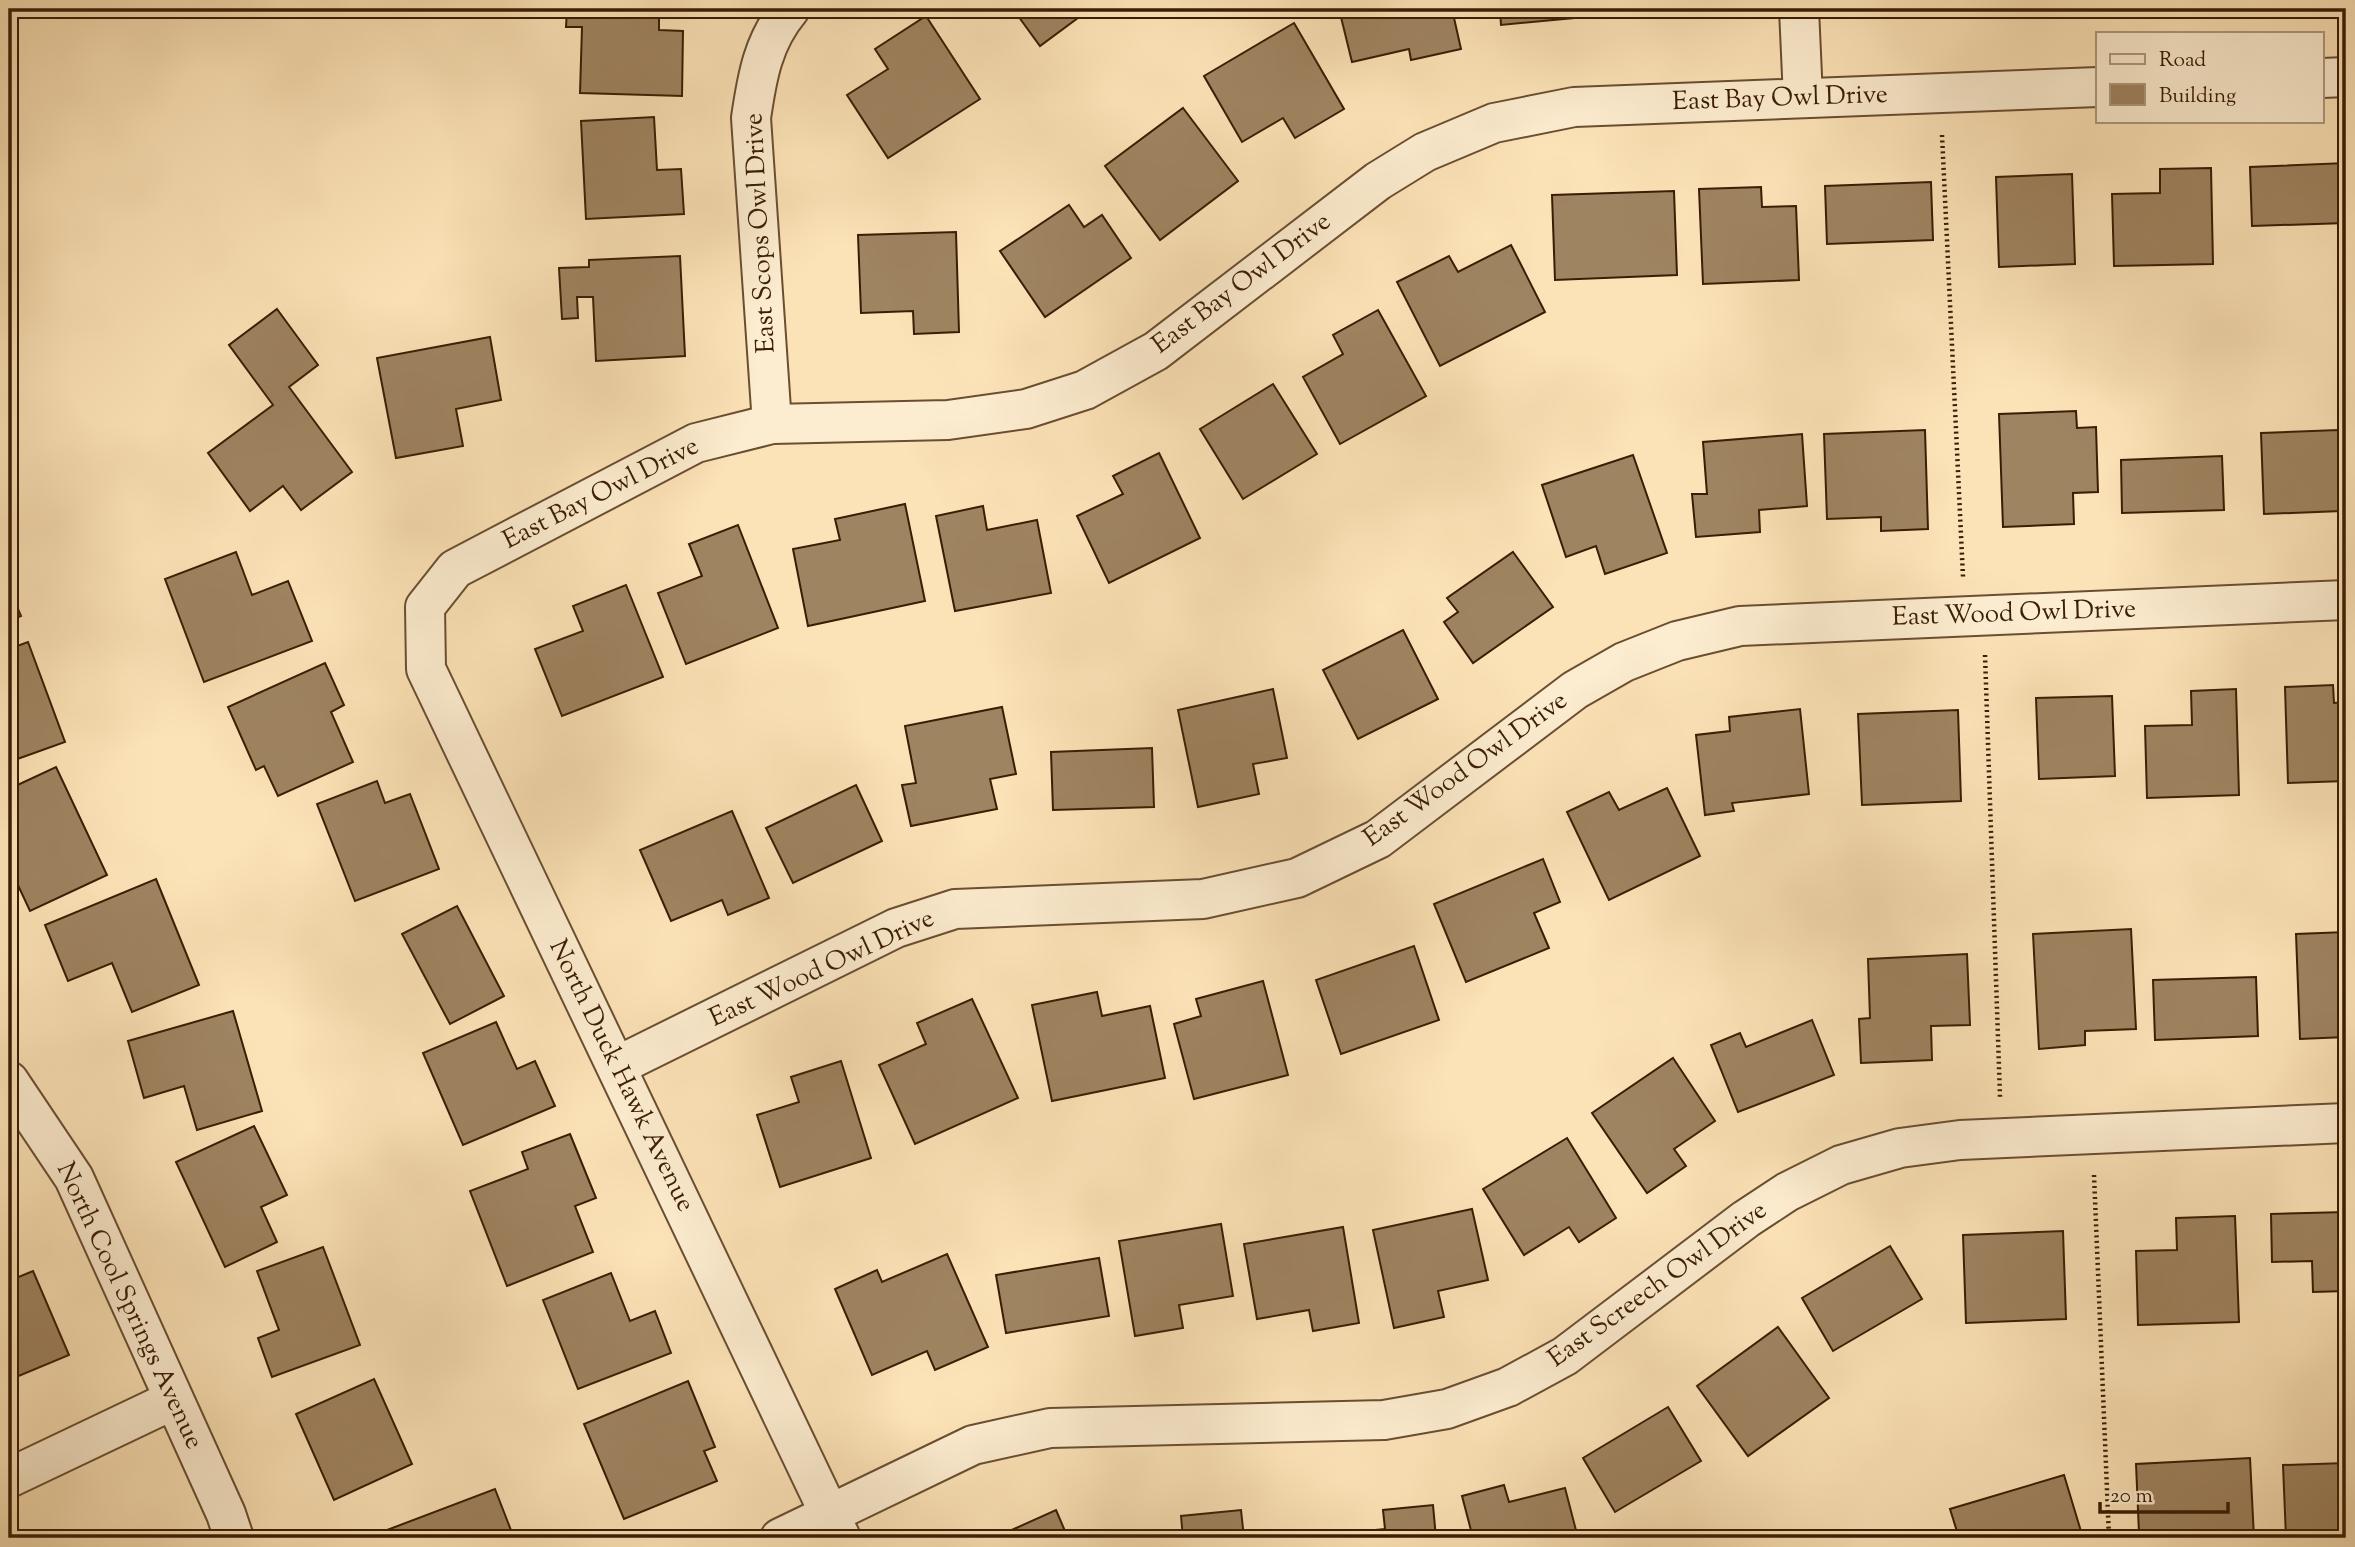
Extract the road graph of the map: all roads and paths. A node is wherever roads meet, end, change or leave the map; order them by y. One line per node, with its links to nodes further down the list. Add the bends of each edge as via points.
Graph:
1 (790, 9): 8 (street, East Scops Owl Drive, via 778,23 758,70 751,118)
2 (1799, 9): 6 (street)
3 (2346, 77): 4 (street)
4 (2324, 78)
5 (2096, 87): 6 (street, East Bay Owl Drive)
6 (1803, 97): 8 (street, East Bay Owl Drive, via 1574,107 1494,123 1425,152 1378,181 1156,351 1084,390 1026,409 948,421)
7 (1942, 124): 9 (path)
8 (772, 424): 11 (street, East Bay Owl Drive, via 696,443 455,569)
9 (1963, 585)
10 (2346, 600): 13 (street, East Wood Owl Drive, via 1740,626 1676,641 1624,662 1575,690 1378,839 1297,878 1203,899 955,909 896,928)
11 (425, 607): 13 (street, North Duck Hawk Avenue, via 426,669)
12 (1985, 650): 15 (path)
13 (617, 1066): 20 (street, North Duck Hawk Avenue)
14 (9, 1081): 18 (street, North Cool Springs Avenue, via 74,1178)
15 (2000, 1101)
16 (2346, 1124): 20 (street, East Screech Owl Drive, via 1960,1140 1900,1147 1841,1165 1787,1192 1566,1356 1508,1387 1447,1409 1384,1420 1050,1428 973,1445)
17 (2094, 1167): 23 (path)
18 (173, 1400): 19 (street); 21 (street, North Cool Springs Avenue)
19 (9, 1478)
20 (836, 1526): 22 (street, East Screech Owl Drive)
21 (234, 1538)
22 (780, 1538)
23 (2109, 1538)

